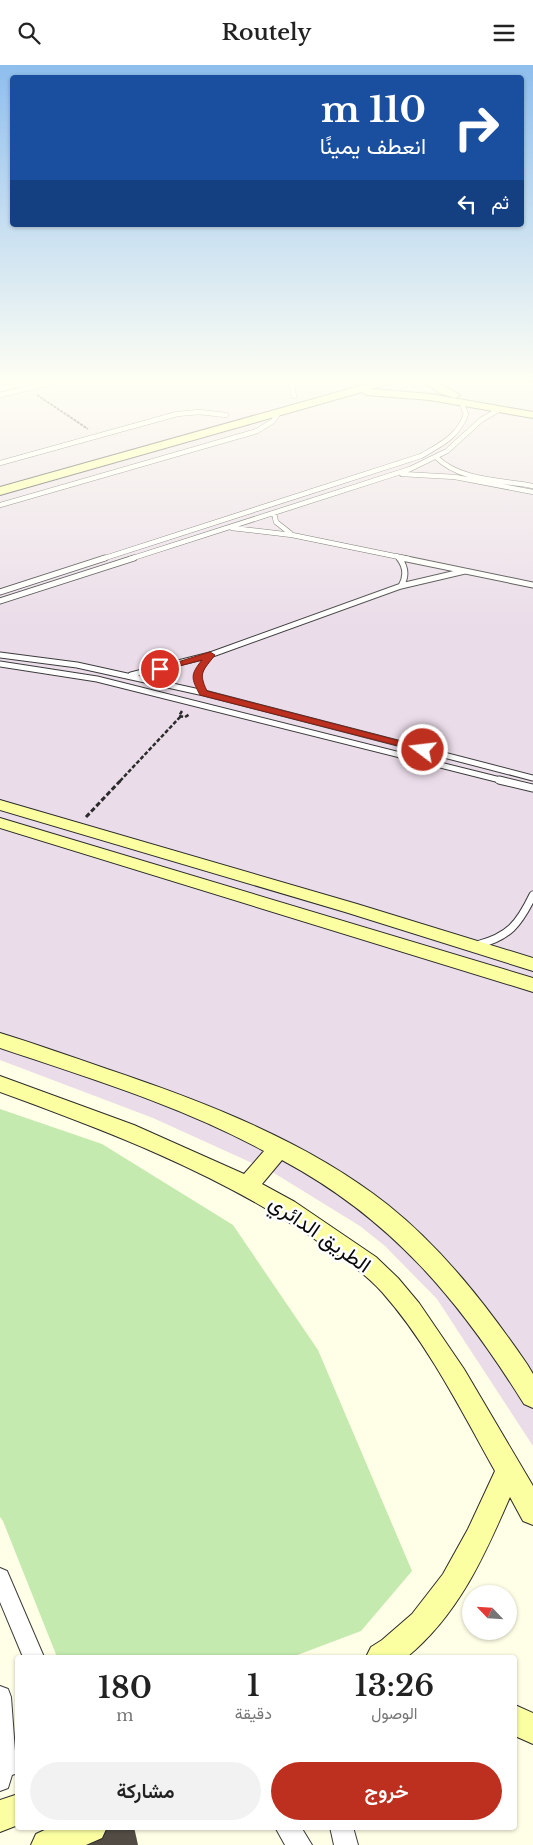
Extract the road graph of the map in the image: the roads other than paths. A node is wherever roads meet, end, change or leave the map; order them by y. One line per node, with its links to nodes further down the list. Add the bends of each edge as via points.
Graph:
1 (92, 465): 8 (main road)
2 (139, 465): 10 (lane)
3 (393, 465): 16 (lane)
4 (416, 465): 6 (lane)
5 (444, 465): 7 (lane, via 462,473)
6 (394, 474): 9 (lane, via 455,477); 11 (lane)
7 (533, 486)
8 (0, 491)
9 (533, 492)
10 (0, 505)
11 (274, 513): 12 (lane); 13 (lane, via 280,527)
12 (226, 528): 13 (lane); 17 (lane)
13 (292, 535): 14 (lane)
14 (397, 557): 15 (lane); 19 (lane, via 406,570)
15 (464, 571): 18 (lane); 19 (lane)
16 (56, 575): 17 (lane); 20 (lane)
17 (62, 581): 21 (lane)
18 (533, 585)
19 (401, 586): 23 (lane)
20 (0, 592)
21 (0, 601)
22 (0, 655): 25 (lane)
23 (210, 655): 25 (lane); 26 (lane, via 196,678)
24 (0, 664): 28 (lane, via 97,679)
25 (127, 675): 26 (lane)
26 (204, 693): 27 (lane)
27 (533, 778)
28 (533, 788)
29 (0, 805): 32 (street)
30 (0, 823): 33 (street)
31 (533, 895): 34 (lane, via 512,931 486,943)
32 (351, 908): 33 (street); 34 (street)
33 (341, 925): 36 (street)
34 (470, 946): 35 (street)
35 (533, 965)
36 (533, 985)
37 (0, 1040): 39 (street, via 192,1108)
38 (0, 1084): 40 (street, الطريق الدائري, via 166,1145)
39 (279, 1148): 40 (main road); 41 (street, via 336,1180 390,1220 440,1267 486,1323)
40 (248, 1185): 42 (street, الطريق الدائري, via 306,1220 390,1284 427,1332)
41 (533, 1396)
42 (509, 1469): 43 (street, الطريق الدائري); 46 (main road, via 451,1587 411,1635)
43 (533, 1513)
44 (0, 1578): 45 (street)
45 (33, 1655)
46 (385, 1655)
47 (0, 1697): 50 (street)
48 (517, 1720): 49 (street)
49 (533, 1729)
50 (7, 1770)
51 (15, 1810): 52 (main road)
52 (0, 1816)
53 (84, 1830): 56 (street)
54 (288, 1830): 57 (street)
55 (342, 1830): 58 (street)
56 (47, 1845)
57 (300, 1845)
58 (346, 1845)

